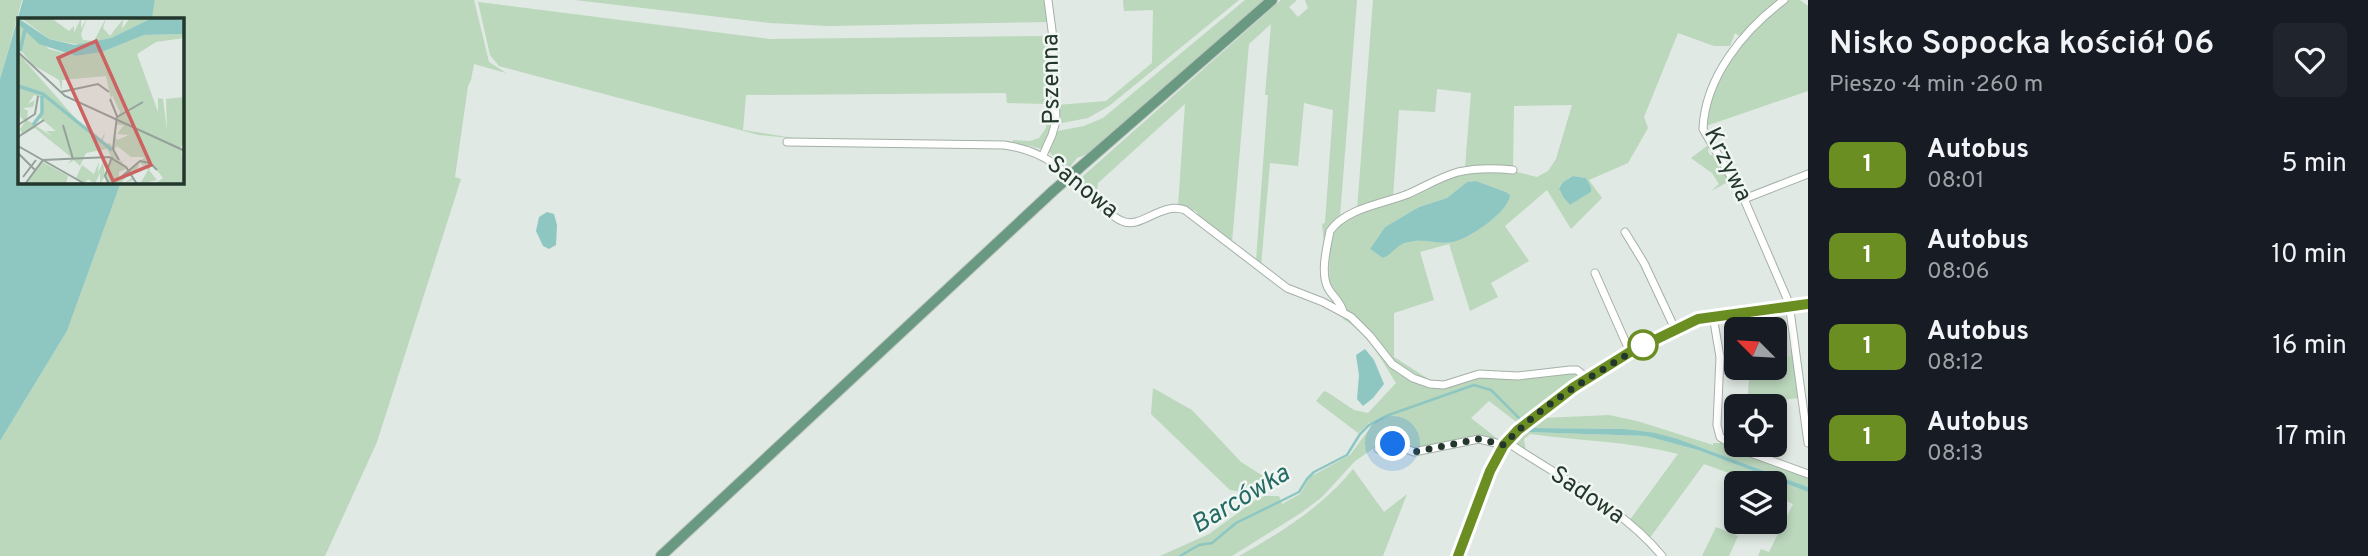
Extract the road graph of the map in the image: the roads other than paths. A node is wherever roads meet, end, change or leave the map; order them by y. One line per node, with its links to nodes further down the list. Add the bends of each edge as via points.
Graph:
1 (1048, 0): 5 (street, Pszenna, via 1056,121)
2 (1272, 0): 22 (main road, bridge, via 1053,191)
3 (1784, 0): 8 (street, Krzywa, via 1733,50 1711,92 1704,121 1709,141)
4 (787, 142): 5 (street, Sanowa, via 1004,145)
5 (1043, 155): 13 (street, Sanowa, via 1121,221 1134,223 1165,209 1185,210 1287,288)
6 (1513, 170): 13 (street, Sanowa, via 1477,169 1448,175 1334,225 1325,277)
7 (1808, 174): 8 (street)
8 (1744, 199): 12 (street, Krzywa)
9 (1625, 232): 15 (street)
10 (1595, 273): 16 (street)
11 (1808, 304): 12 (street)
12 (1790, 307): 14 (street); 18 (street, Krzywa)
13 (1343, 312): 17 (street, Sanowa, via 1359,324 1391,364 1430,384 1479,374 1518,376 1570,370)
14 (1713, 316): 15 (street); 21 (street, via 1720,349 1720,437)
15 (1675, 329): 16 (street)
16 (1630, 352): 17 (street)
17 (1587, 378): 19 (street)
18 (1808, 443)
19 (1505, 444): 20 (street, via 1479,439 1414,452 1393,444); 23 (street); 24 (street, Sadowa, via 1610,509)
20 (1378, 449)
21 (1808, 474)
22 (660, 556)
23 (1458, 556)
24 (1662, 556)

